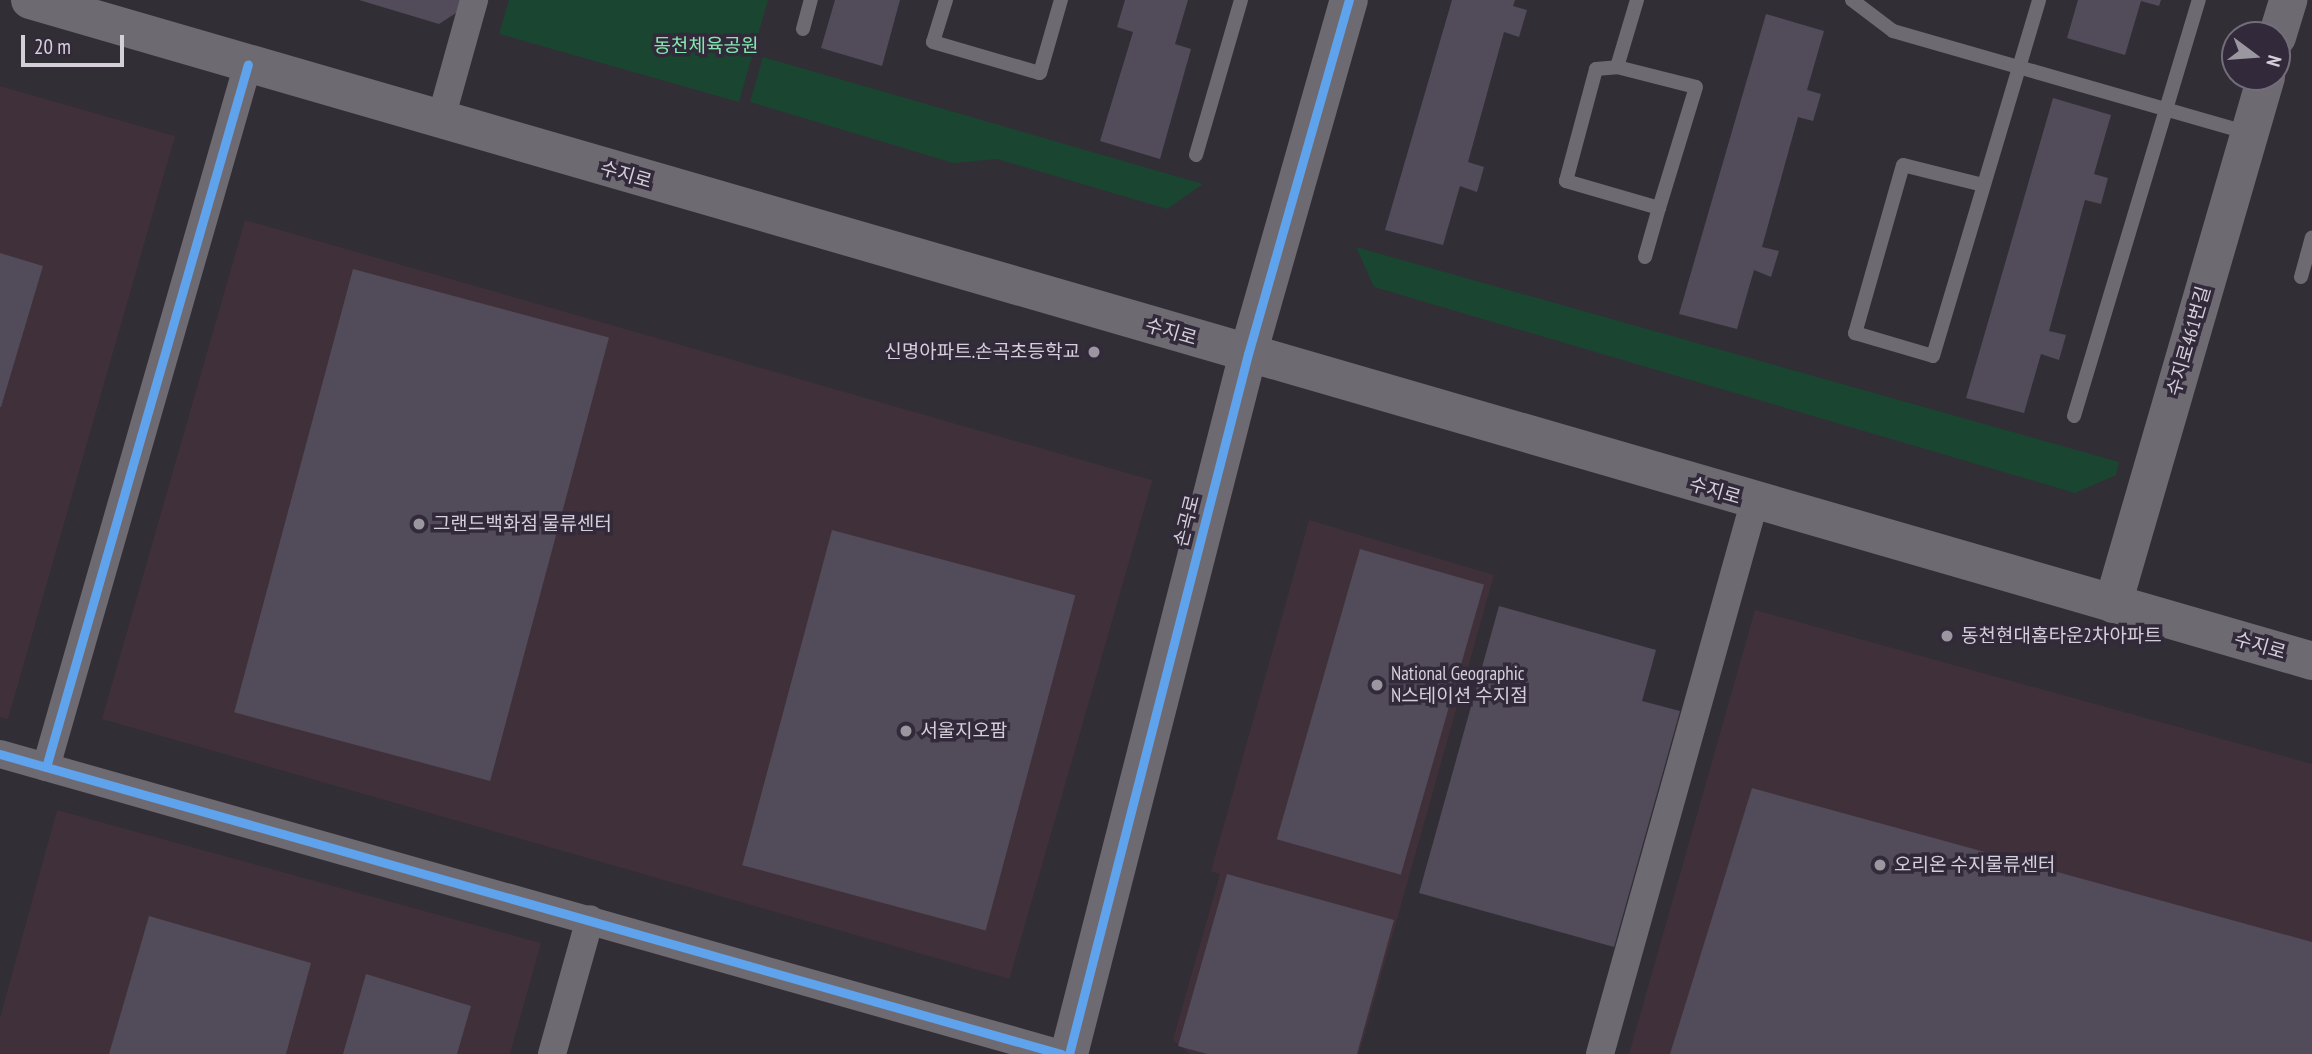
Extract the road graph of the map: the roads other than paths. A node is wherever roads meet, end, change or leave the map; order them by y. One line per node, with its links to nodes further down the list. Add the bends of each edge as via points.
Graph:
1 (30, 0): 15 (main road, 수지로)
2 (474, 0): 20 (street)
3 (811, 0): 14 (lane)
4 (946, 0): 5 (lane, via 933,42 1040,73)
5 (1061, 0)
6 (1241, 0): 22 (lane)
7 (1349, 0): 28 (main road, 손곡로)
8 (1637, 0): 16 (lane)
9 (1852, 0): 17 (lane, via 1893,31)
10 (2039, 0): 17 (lane)
11 (2199, 0): 19 (lane)
12 (2288, 0): 13 (main road)
13 (2282, 21)
14 (803, 29)
15 (247, 64): 20 (main road, 수지로); 34 (street)
16 (1617, 67): 24 (lane, via 1696,87); 24 (lane, via 1596,69 1566,181)
17 (2018, 67): 19 (lane); 23 (lane)
18 (2262, 91): 21 (main road, 수지로461번길)
19 (2167, 110): 21 (lane); 29 (lane)
20 (440, 122): 28 (main road, 수지로)
21 (2249, 133): 31 (main road, 수지로461번길)
22 (1196, 155)
23 (1983, 185): 23 (lane, via 1933,356 1855,333 1903,165)
24 (1659, 208): 26 (lane)
25 (2312, 236): 27 (lane)
26 (1645, 257)
27 (2301, 277)
28 (1248, 354): 30 (main road, 수지로); 38 (main road, 손곡로)
29 (2074, 416)
30 (1754, 503): 31 (main road, 수지로); 39 (street)
31 (2113, 604): 32 (main road, 수지로)
32 (2312, 661)
33 (0, 754): 34 (street)
34 (46, 767): 35 (street)
35 (590, 919): 36 (street); 37 (street)
36 (552, 1054)
37 (1061, 1054)
38 (1069, 1054)
39 (1600, 1054)

